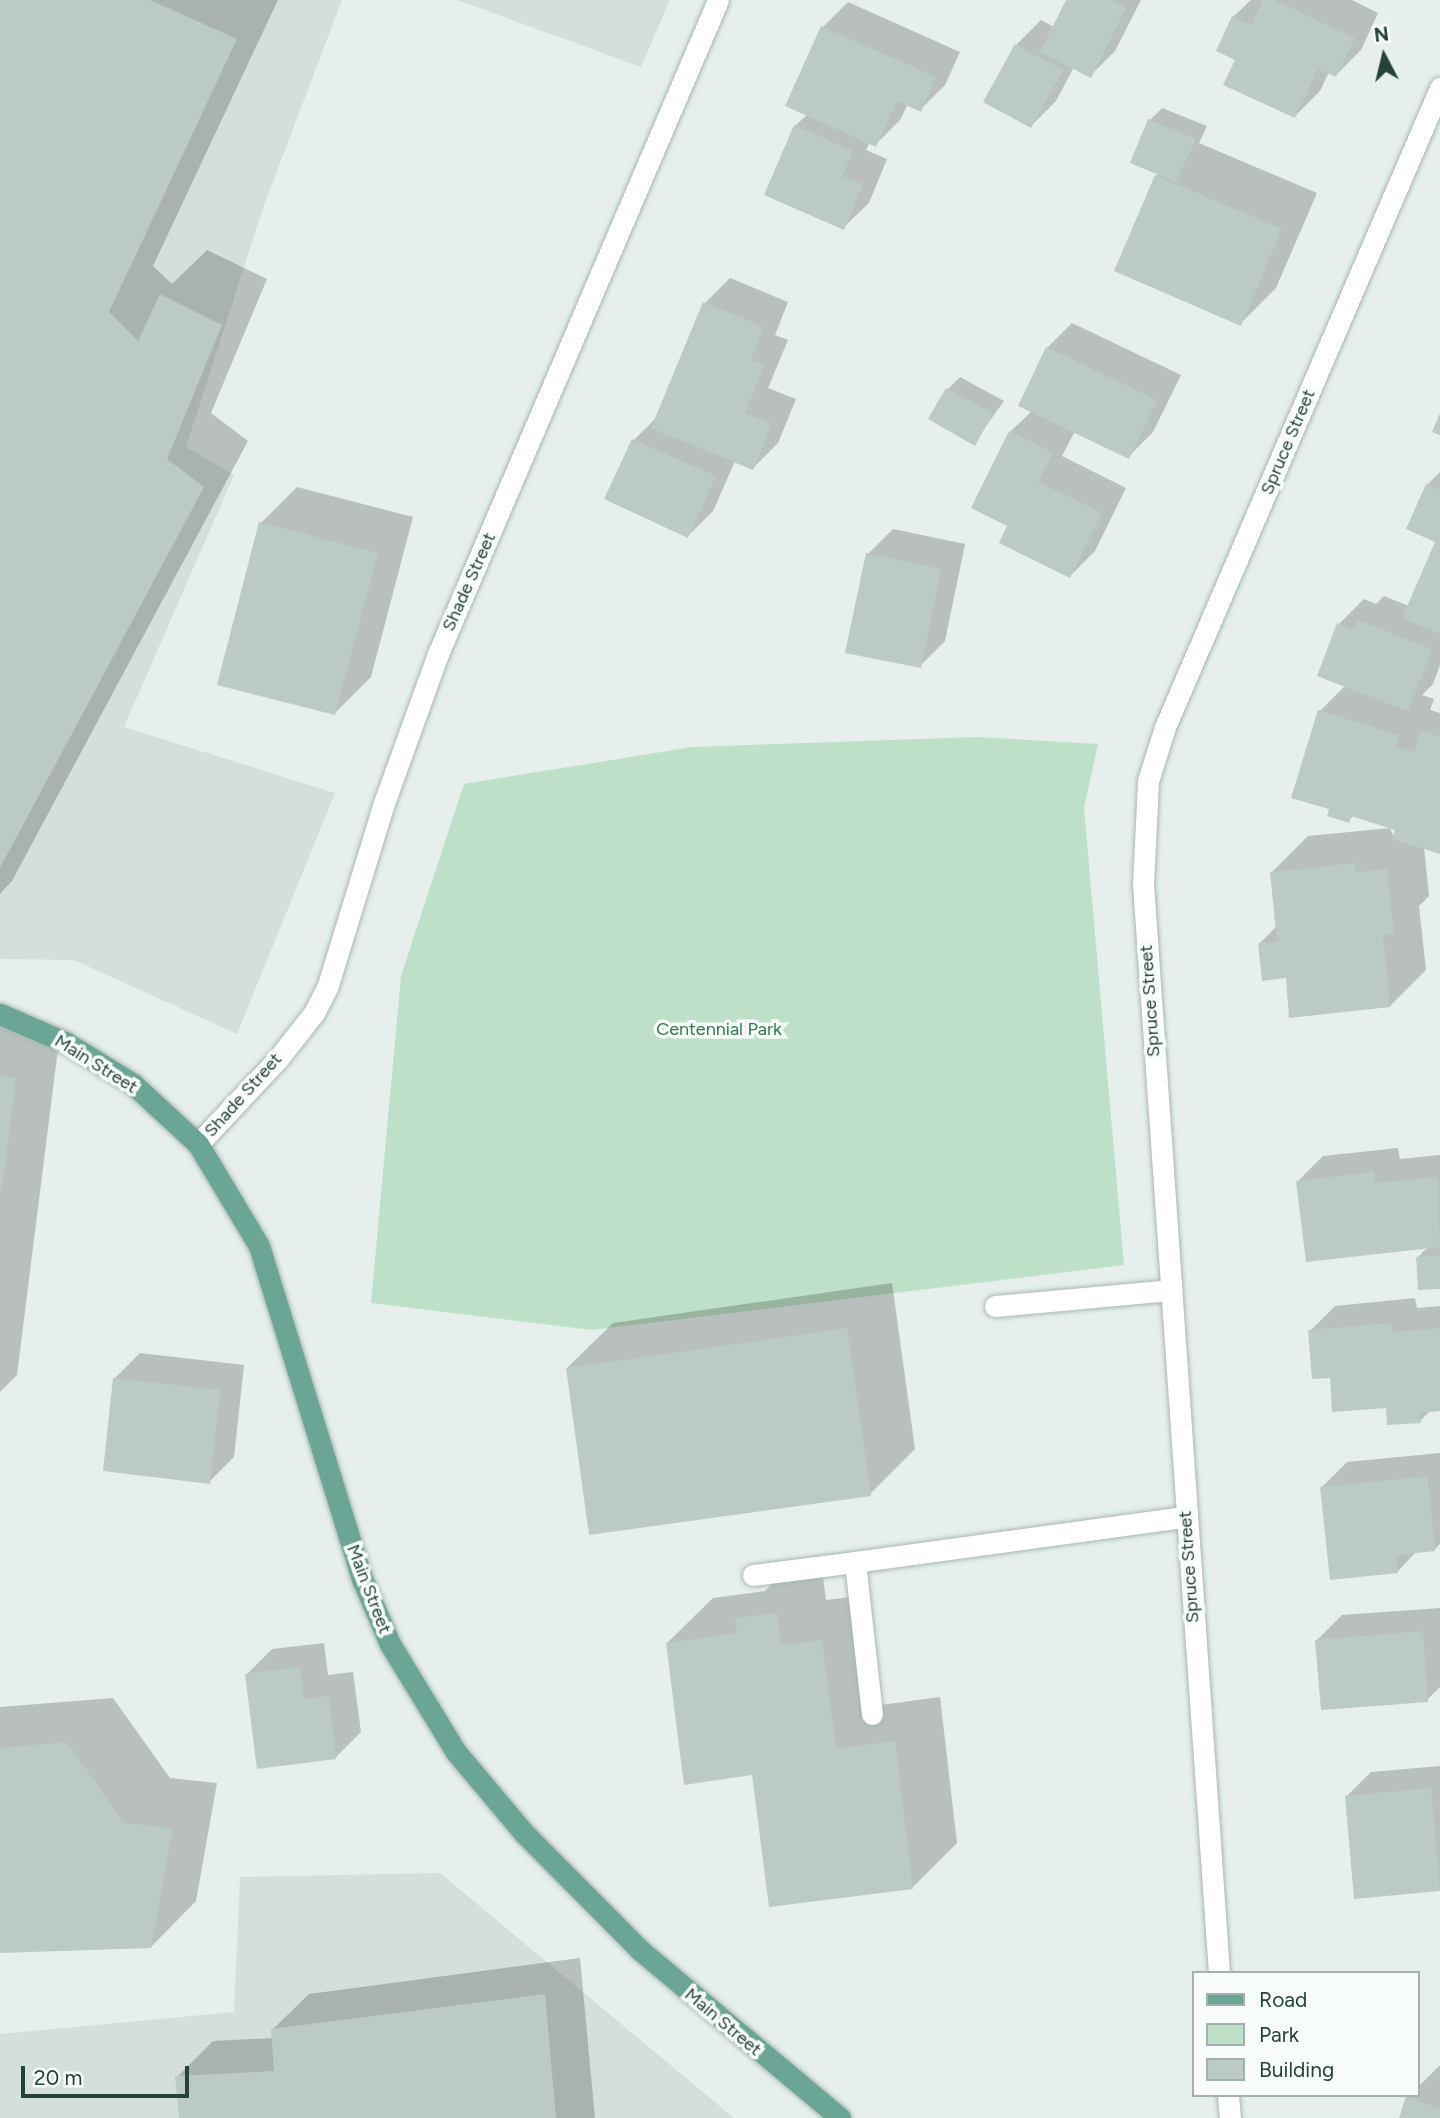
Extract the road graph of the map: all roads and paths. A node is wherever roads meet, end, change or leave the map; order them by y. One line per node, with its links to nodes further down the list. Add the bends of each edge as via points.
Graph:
1 (718, 0): 4 (street, Shade Street, via 438,654 384,803 328,985 314,1013 276,1060)
2 (1440, 88): 5 (street, Spruce Street, via 1165,727 1148,781 1143,884)
3 (0, 1014): 4 (main road, Main Street, via 65,1042 133,1084)
4 (198, 1143): 13 (main road, Main Street, via 259,1245 368,1593 390,1644 456,1752 524,1833 640,1950)
5 (1170, 1290): 6 (street); 7 (street, Spruce Street)
6 (995, 1306)
7 (1185, 1517): 8 (street); 11 (street, Spruce Street)
8 (855, 1562): 9 (street); 10 (street)
9 (753, 1575)
10 (872, 1714)
11 (1219, 1971)
12 (1228, 2097): 14 (street)
13 (840, 2118)
14 (1230, 2118)

